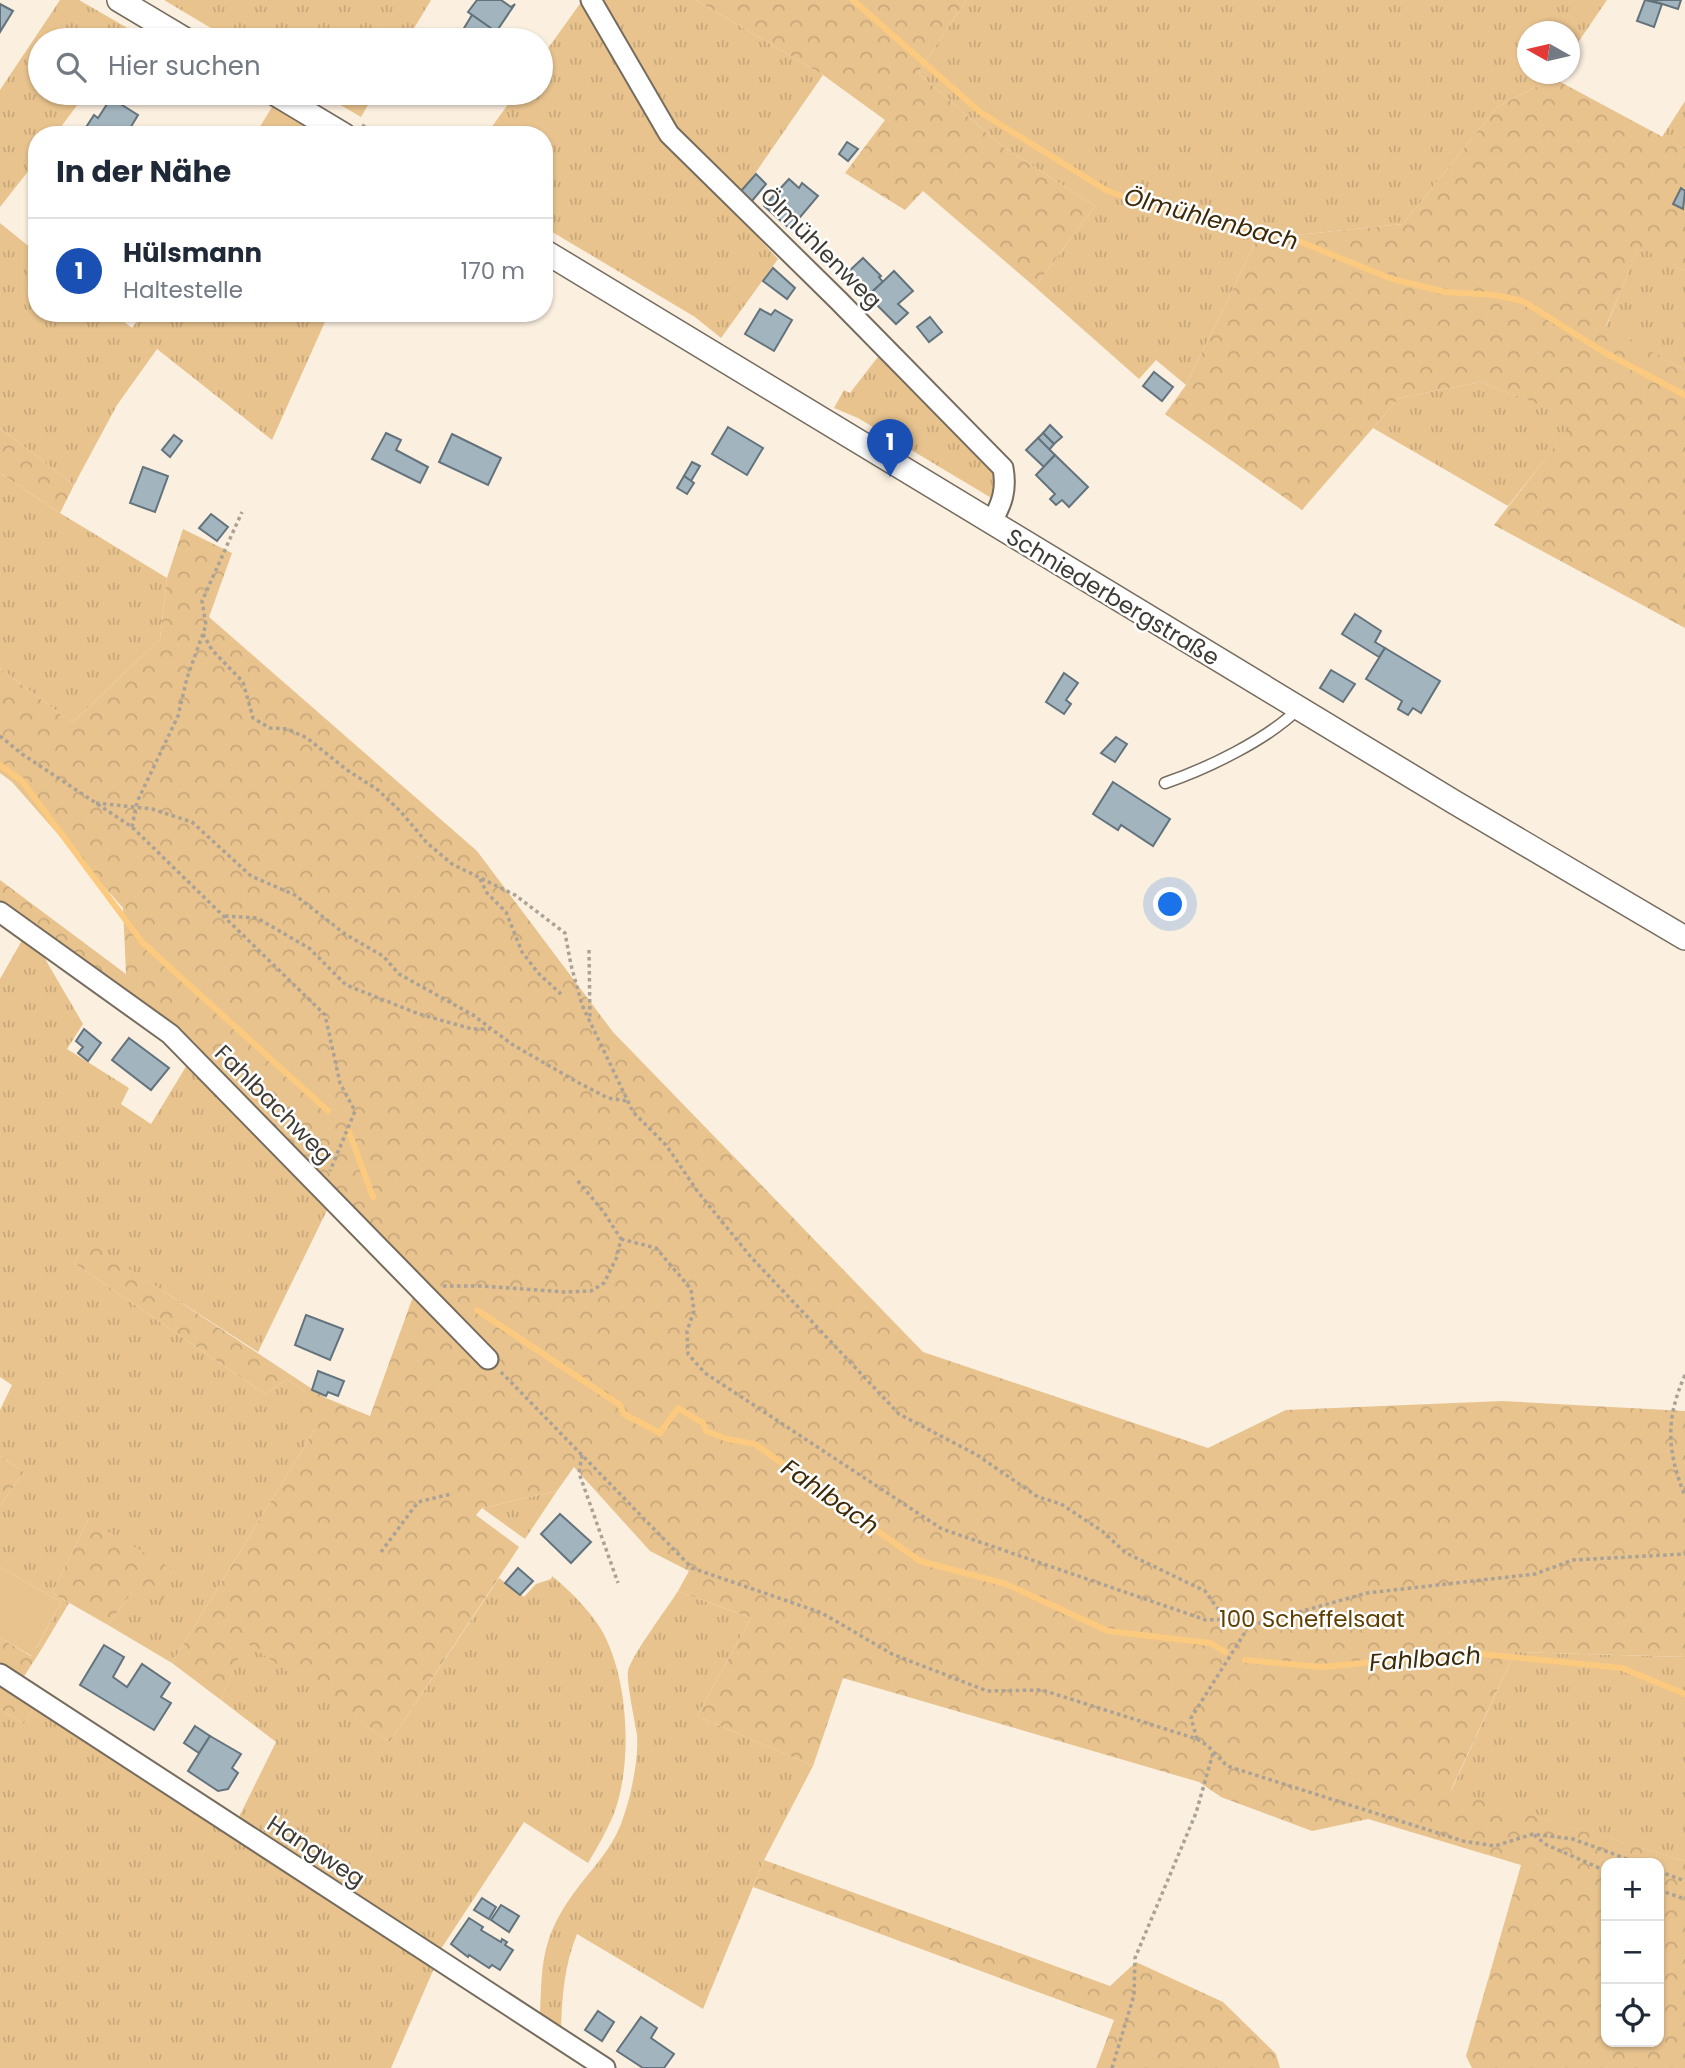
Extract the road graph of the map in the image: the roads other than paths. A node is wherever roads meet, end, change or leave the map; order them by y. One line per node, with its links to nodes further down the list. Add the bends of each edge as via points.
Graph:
1 (119, 0): 3 (street)
2 (591, 0): 7 (street, Ölmühlenweg, via 669,134 1003,468 1004,497)
3 (166, 28)
4 (294, 105): 5 (street)
5 (329, 126)
6 (553, 256): 7 (street, Schniederbergstraße)
7 (991, 523): 8 (street, Schniederbergstraße)
8 (1298, 708): 9 (lane, via 1284,722 1233,753); 11 (street, Schniederbergstraße)
9 (1164, 783)
10 (0, 912): 12 (street, Fahlbachweg, via 170,1034)
11 (1685, 938)
12 (488, 1359)
13 (0, 1674): 14 (street, Hangweg)
14 (605, 2068)

